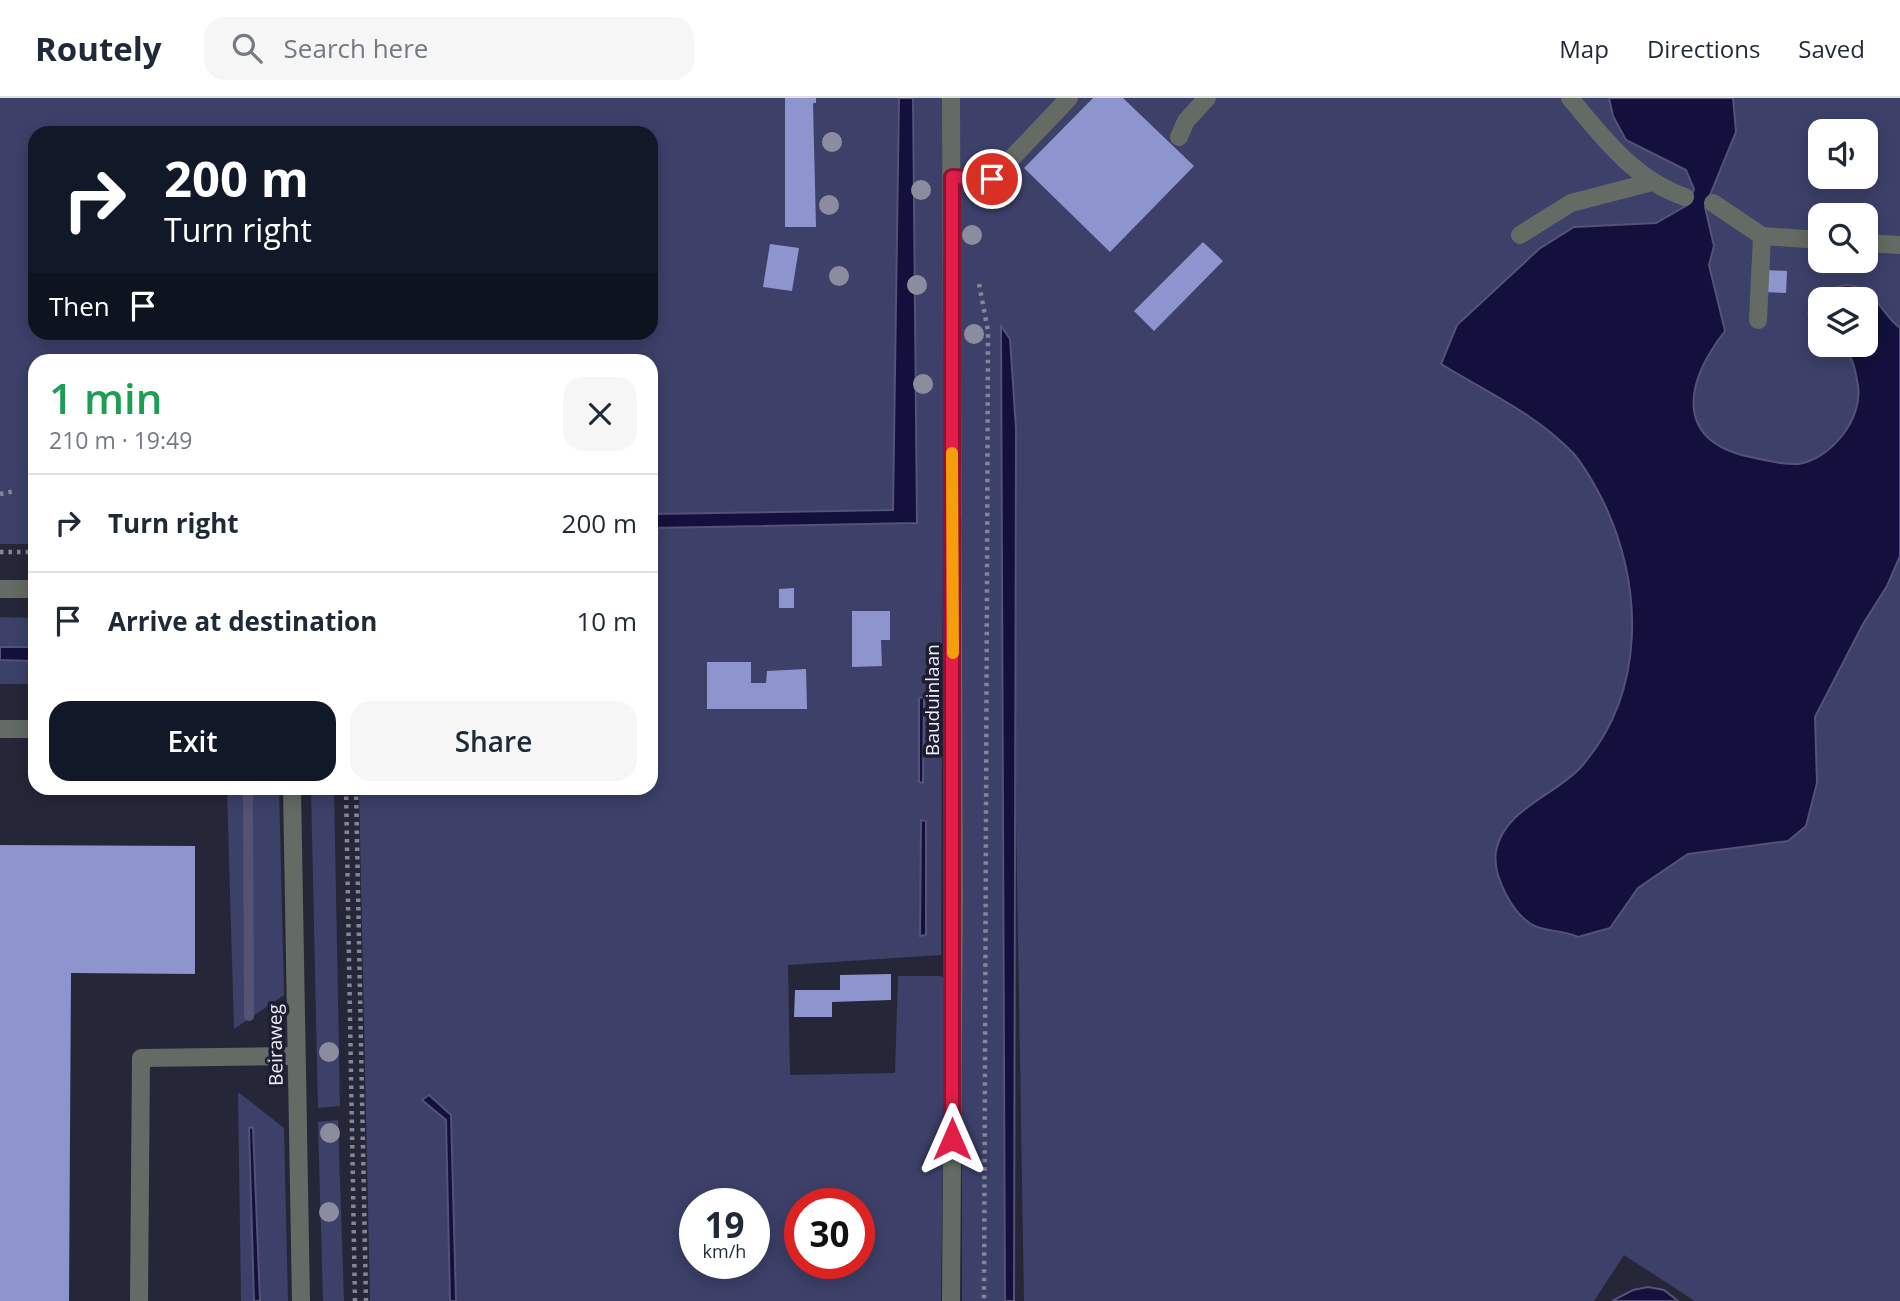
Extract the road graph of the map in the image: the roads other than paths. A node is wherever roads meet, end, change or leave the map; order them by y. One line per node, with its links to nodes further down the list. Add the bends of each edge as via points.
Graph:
1 (951, 98): 6 (street, Bauduinlaan)
2 (1069, 98): 6 (street, via 992,179)
3 (1207, 98): 5 (street, via 1186,121)
4 (1570, 98): 7 (street, via 1622,159)
5 (1180, 136)
6 (952, 177): 24 (street, Bauduinlaan)
7 (1652, 182): 8 (street); 10 (street, via 1571,203)
8 (1685, 197)
9 (1713, 203): 11 (street)
10 (1520, 235)
11 (1762, 236): 12 (street); 15 (street)
12 (1808, 239)
13 (1878, 244): 14 (street)
14 (1900, 245)
15 (1758, 320)
16 (0, 589): 17 (street)
17 (28, 589)
18 (0, 729): 19 (street)
19 (28, 729)
20 (292, 795): 21 (street, Beiraweg)
21 (296, 1056): 22 (street, via 141,1058); 23 (street, Beiraweg)
22 (139, 1301)
23 (301, 1301)
24 (951, 1301)

